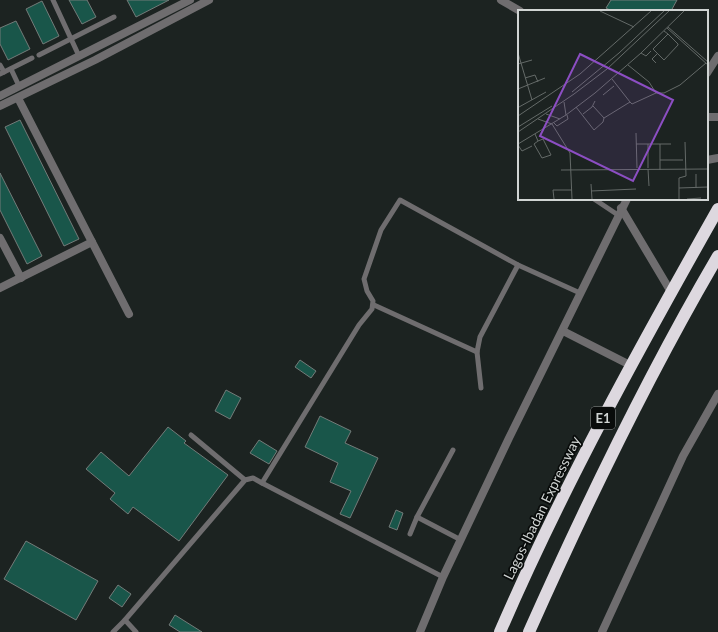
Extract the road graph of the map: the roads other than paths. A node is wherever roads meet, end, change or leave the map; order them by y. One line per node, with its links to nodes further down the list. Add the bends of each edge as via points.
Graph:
1 (53, 0): 9 (lane)
2 (190, 0): 6 (street)
3 (209, 0): 8 (street)
4 (501, 0): 5 (street)
5 (518, 10)
6 (166, 12): 8 (street); 11 (street)
7 (114, 17): 9 (lane)
8 (171, 20): 20 (street)
9 (71, 39): 10 (lane); 11 (lane)
10 (39, 55)
11 (79, 56): 18 (street)
12 (718, 56): 16 (street)
13 (32, 58): 15 (lane)
14 (0, 65): 17 (lane)
15 (10, 69): 17 (lane); 19 (lane)
16 (708, 71)
17 (2, 73)
18 (37, 78): 19 (street); 20 (street)
19 (19, 86): 21 (street)
20 (41, 87): 22 (street)
21 (0, 96)
22 (18, 98): 23 (street); 31 (street)
23 (0, 106)
24 (718, 158): 25 (street)
25 (708, 160)
26 (596, 200): 29 (lane)
27 (626, 200): 29 (street)
28 (718, 210): 36 (highway, Lagos-Ibadan Expressway / E1)
29 (619, 212): 36 (street); 37 (street)
30 (0, 238): 34 (street)
31 (92, 242): 34 (street); 39 (street)
32 (718, 256): 58 (highway, E1, via 654,371 569,543)
33 (518, 265): 37 (lane); 38 (lane, via 400,200 381,230 364,279); 41 (lane, via 490,315 480,337)
34 (21, 278): 35 (street)
35 (0, 288)
36 (671, 292): 42 (highway, Lagos-Ibadan Expressway / E1)
37 (580, 293): 40 (street)
38 (374, 305): 41 (lane); 48 (lane, via 359,325)
39 (129, 314)
40 (563, 331): 42 (street); 51 (street, via 508,438)
41 (477, 352): 43 (lane)
42 (630, 365): 57 (highway, Lagos-Ibadan Expressway / E1, via 579,465)
43 (481, 388)
44 (718, 394): 59 (street, via 683,456)
45 (191, 435): 47 (lane)
46 (453, 450): 49 (lane)
47 (245, 480): 48 (lane, via 254,478); 53 (lane)
48 (262, 483): 52 (lane)
49 (417, 517): 50 (lane); 51 (lane)
50 (410, 534)
51 (461, 540): 52 (street)
52 (443, 577): 56 (street)
53 (125, 620): 54 (lane); 55 (lane)
54 (113, 632)
55 (136, 632)
56 (420, 632)
57 (500, 632)
58 (529, 632)
59 (602, 632)

